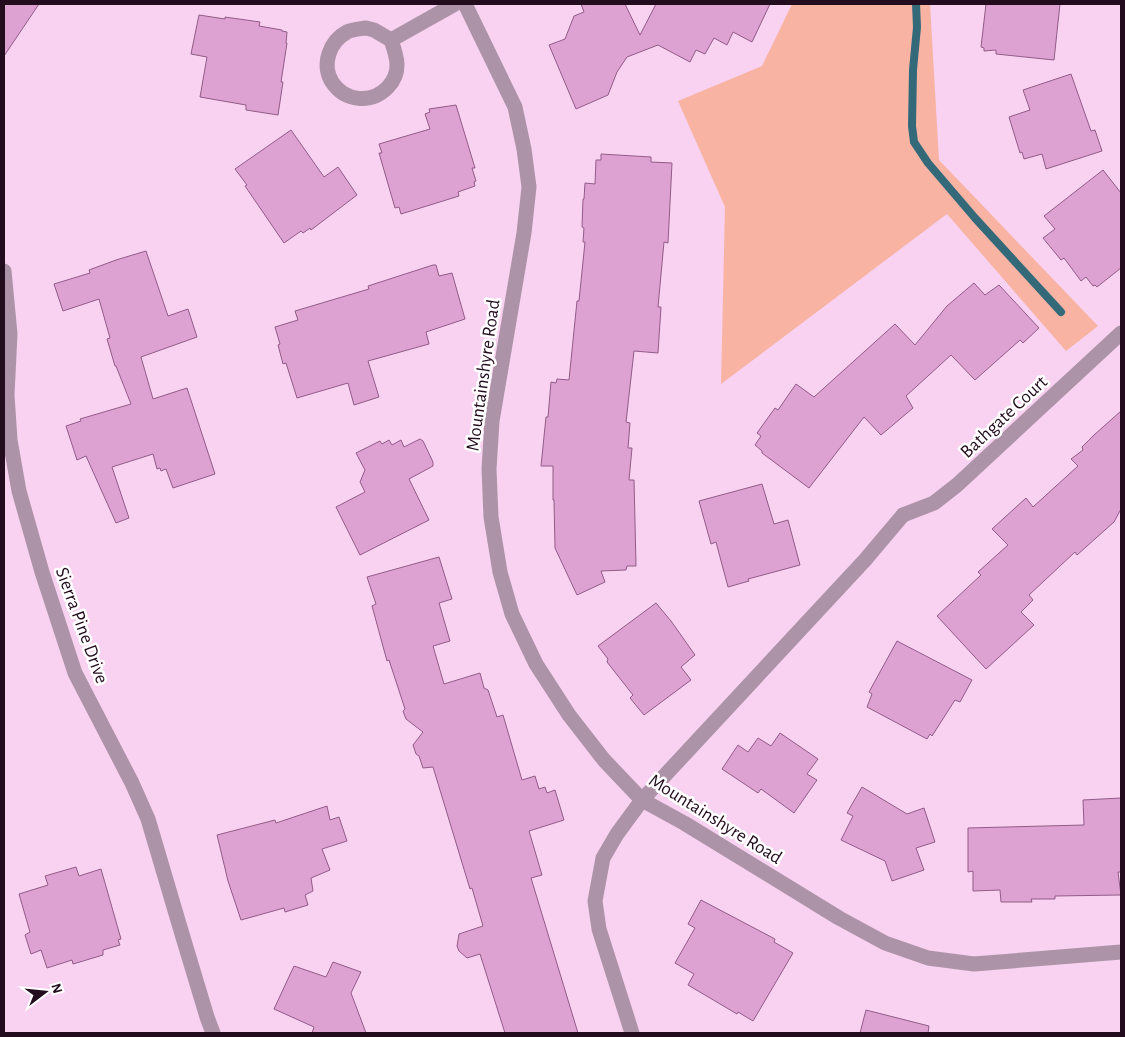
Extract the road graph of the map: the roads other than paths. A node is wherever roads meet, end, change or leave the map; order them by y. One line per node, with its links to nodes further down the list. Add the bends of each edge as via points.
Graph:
1 (455, 4): 3 (street)
2 (465, 4): 6 (street, Mountainshyre Road, via 515,107 529,187 492,421 490,517 500,572 512,614 536,664 569,715)
3 (391, 40): 3 (street, via 366,28 354,29 338,38 331,48 327,64 332,81 344,94 356,98 375,97 382,93 394,80 398,69)
4 (4, 271): 8 (street, Sierra Pine Drive, via 10,334 7,395 19,491 75,673 148,819)
5 (1121, 333): 6 (street, Bathgate Court, via 958,484 934,503 903,515)
6 (642, 800): 7 (street, Mountainshyre Road, via 885,943 928,958 974,964); 9 (street, via 603,858 595,901 602,937)
7 (1121, 952)
8 (213, 1033)
9 (632, 1033)

